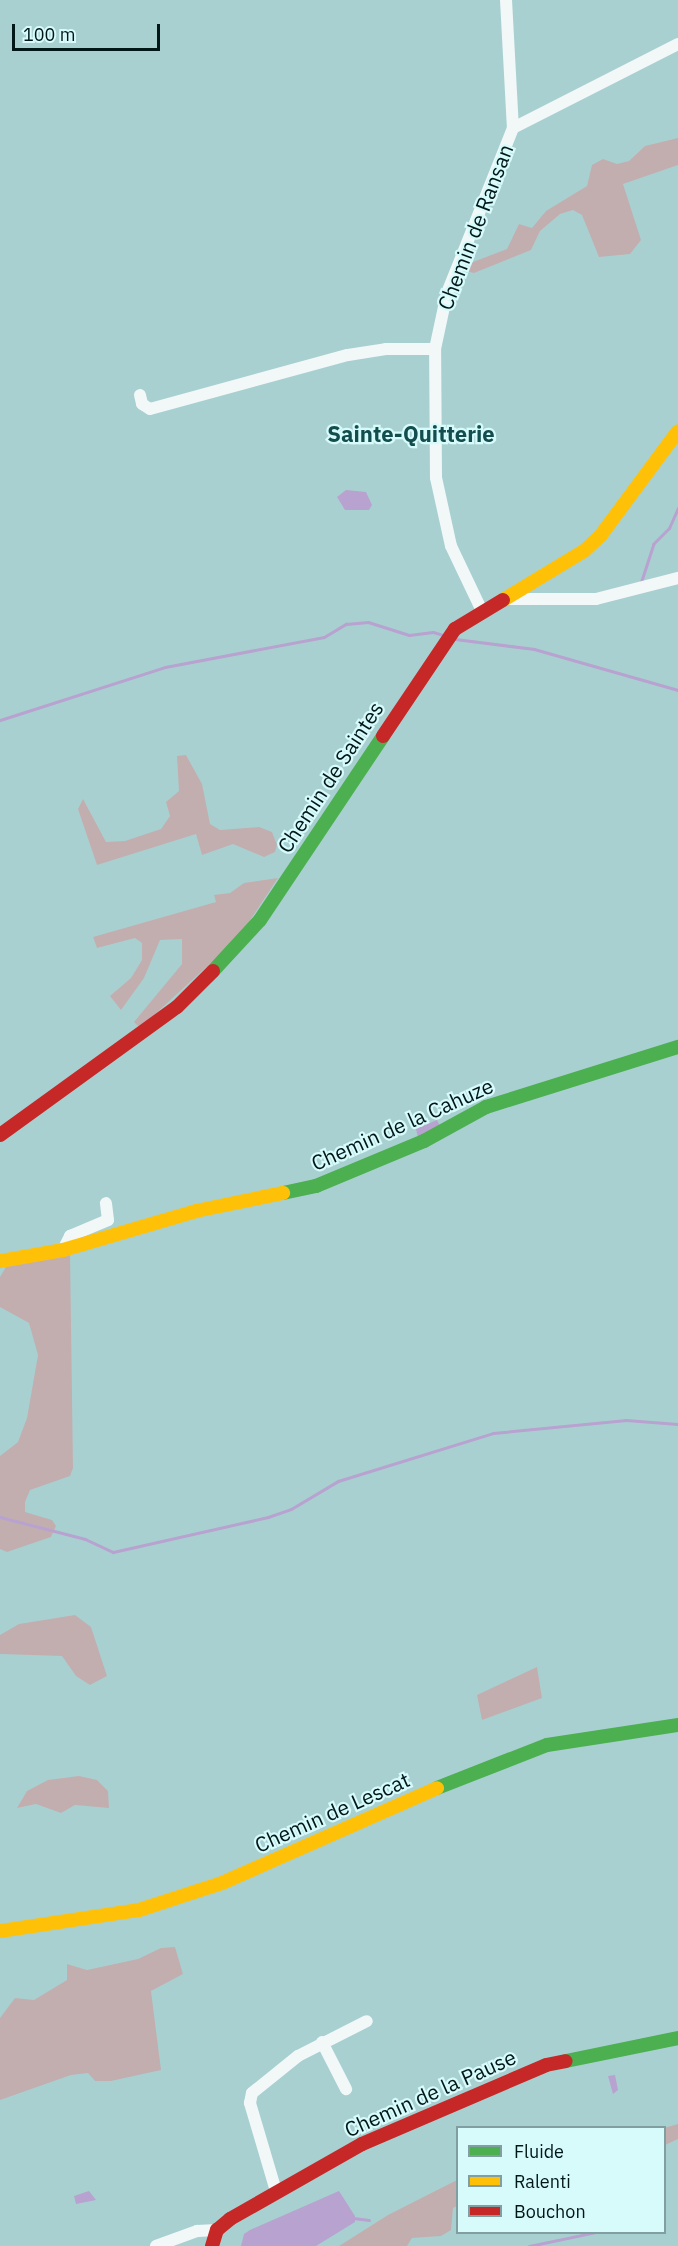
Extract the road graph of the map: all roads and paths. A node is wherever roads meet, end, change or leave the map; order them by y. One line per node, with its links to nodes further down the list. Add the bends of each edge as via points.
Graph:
1 (506, 0): 3 (street)
2 (678, 44): 3 (street, Chemin de Ransan)
3 (513, 128): 4 (street, Chemin de Ransan, via 447,293)
4 (435, 349): 5 (street, via 386,349 348,355 150,409 142,404); 9 (street, Chemin de Ransan, via 438,494 451,546)
5 (140, 395)
6 (678, 431): 8 (street, Chemin de Saintes, via 601,535 584,550)
7 (678, 578): 8 (street, via 596,599)
8 (503, 599): 9 (street, Chemin de Saintes)
9 (482, 611): 11 (street, Chemin de Saintes, via 455,629 443,645 239,946 177,1007)
10 (678, 1047): 13 (street, Chemin de la Cahuze, via 486,1107 424,1141 316,1186 196,1211)
11 (0, 1135)
12 (106, 1203): 13 (street, via 108,1220 70,1236)
13 (63, 1250): 14 (street, Chemin de la Cahuze)
14 (0, 1261)
15 (678, 1725): 16 (street, Chemin de Lescat, via 572,1740 524,1753 222,1883 139,1910)
16 (0, 1931)
17 (367, 2021): 19 (street)
18 (678, 2038): 21 (street, Chemin de la Pause, via 546,2065 362,2144)
19 (322, 2042): 20 (street); 21 (street, via 290,2062 250,2098)
20 (346, 2089)
21 (276, 2191): 22 (street, Chemin de la Pause)
22 (218, 2230): 23 (street, via 198,2231); 24 (street)
23 (156, 2246)
24 (212, 2246)

